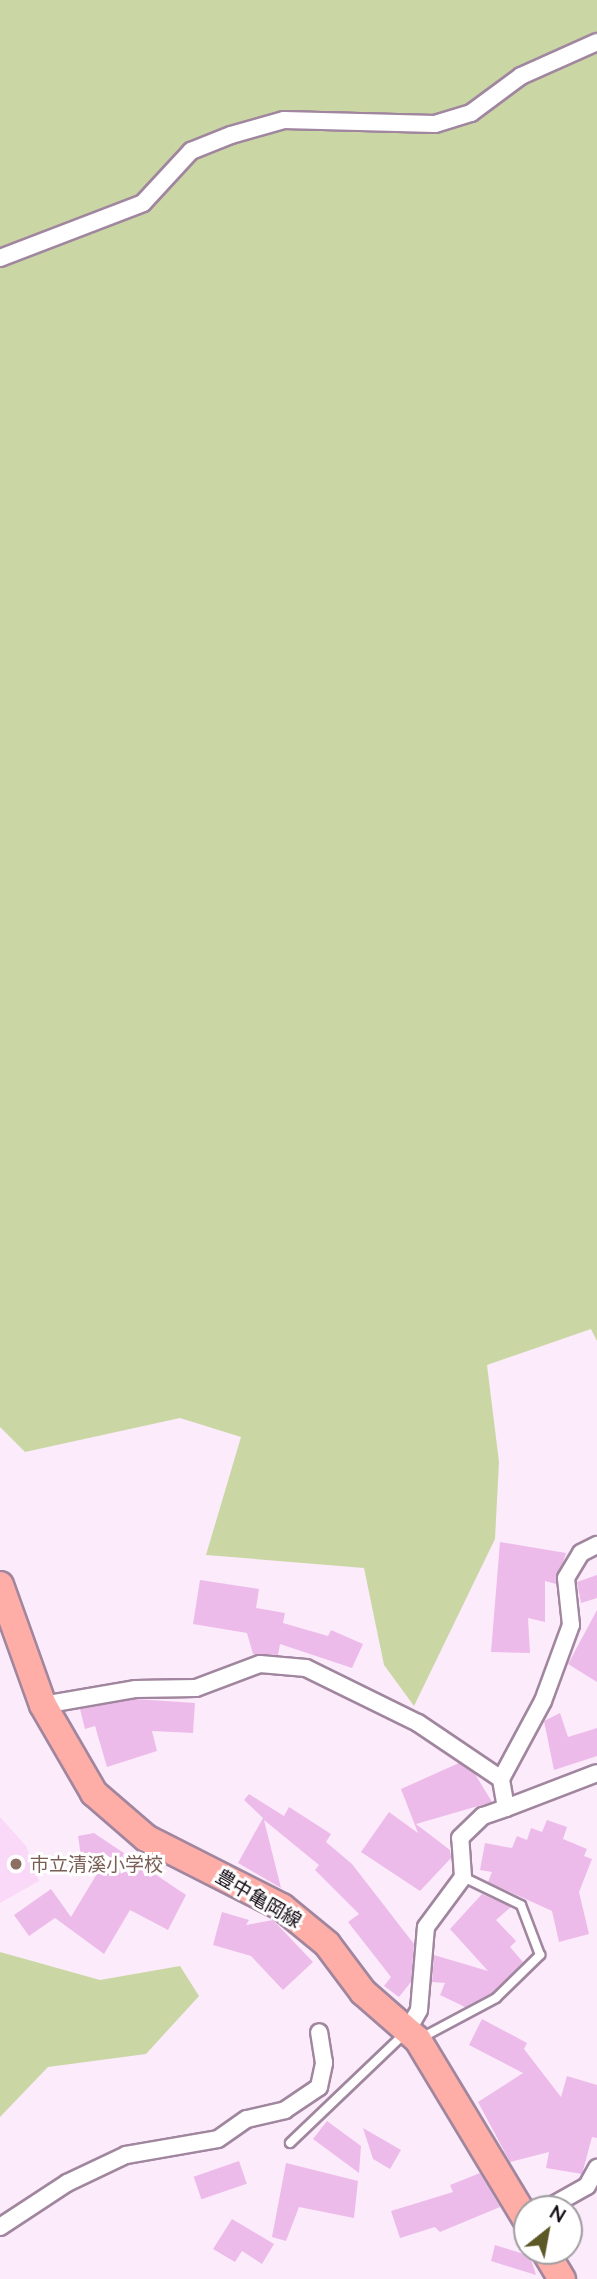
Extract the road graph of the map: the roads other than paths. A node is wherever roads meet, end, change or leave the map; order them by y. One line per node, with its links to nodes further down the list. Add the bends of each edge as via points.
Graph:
1 (597, 42): 2 (street, via 521,76 471,113 435,124 284,120 231,135 191,152 144,203)
2 (0, 258)
3 (597, 1545): 7 (street, via 582,1553 566,1578 572,1625 543,1702)
4 (0, 1585): 5 (main road, 豊中亀岡線)
5 (43, 1705): 7 (street, via 135,1689 196,1688 260,1664 306,1668 418,1723); 11 (main road, 豊中亀岡線, via 109,1810 146,1838 301,1920 363,1992)
6 (597, 1773): 8 (street)
7 (501, 1779): 8 (street)
8 (506, 1808): 9 (street, via 483,1816 460,1838)
9 (463, 1877): 11 (street, via 426,1927); 11 (lane, via 520,1905 540,1955 496,1998)
10 (319, 2032): 16 (street, via 324,2063 319,2087 285,2110 247,2119 218,2139 126,2155 67,2183)
11 (413, 2036): 12 (lane); 15 (main road, 豊中亀岡線)
12 (290, 2143)
13 (597, 2168): 14 (street, via 587,2186)
14 (571, 2195)
15 (513, 2197)
16 (0, 2227)

